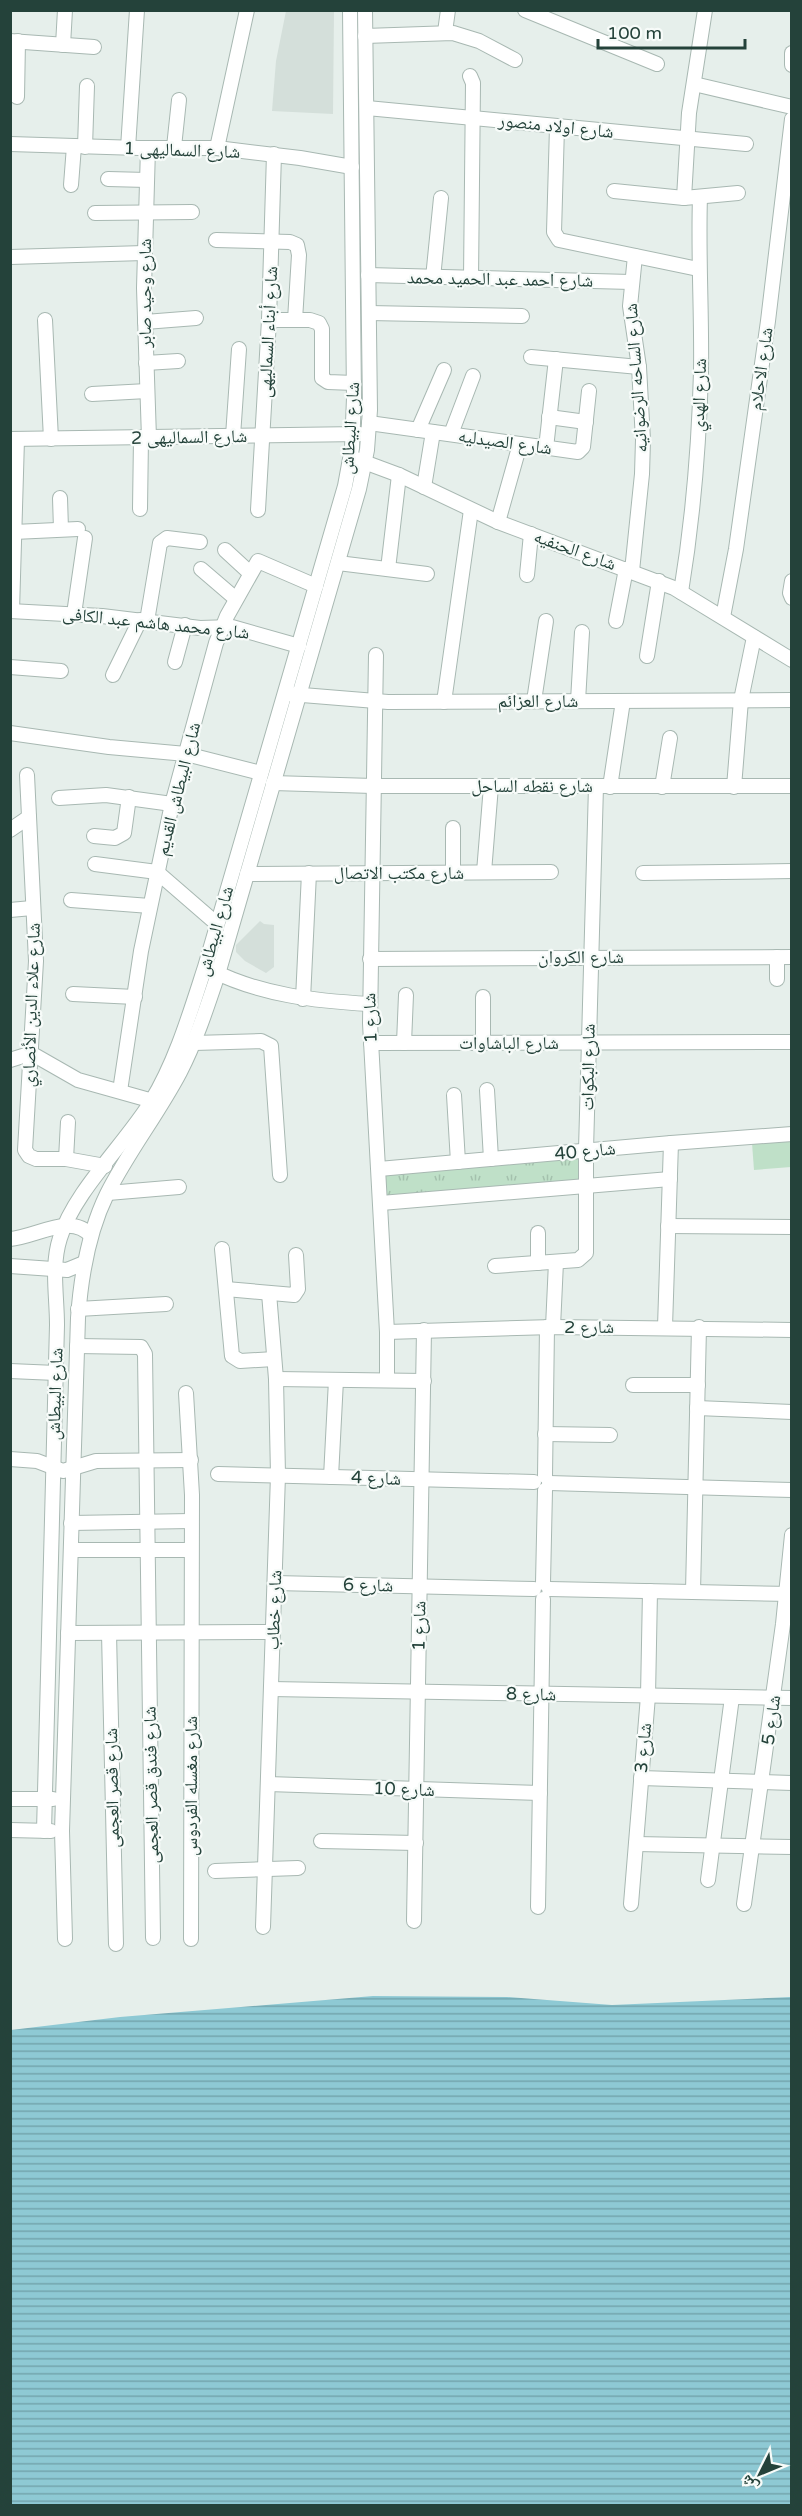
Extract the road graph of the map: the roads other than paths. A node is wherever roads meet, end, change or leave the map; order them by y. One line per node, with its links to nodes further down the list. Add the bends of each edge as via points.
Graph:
1 (65, 10): 12 (street)
2 (137, 10): 33 (street)
3 (247, 10): 35 (street)
4 (350, 10): 37 (street, شارع البيطاش)
5 (365, 10): 10 (street, شارع البيطاش)
6 (448, 10): 9 (street)
7 (525, 10): 16 (street)
8 (705, 10): 19 (street)
9 (445, 32): 10 (street); 15 (street, via 470,37)
10 (365, 36): 24 (street, شارع البيطاش)
11 (14, 41): 12 (street); 21 (street)
12 (63, 45): 13 (street)
13 (94, 47)
14 (792, 53): 17 (street)
15 (515, 60)
16 (657, 64)
17 (792, 64)
18 (470, 76): 25 (street)
19 (694, 84): 23 (street); 28 (street)
20 (87, 86): 31 (street)
21 (17, 97)
22 (178, 100): 32 (street)
23 (792, 107)
24 (367, 108): 25 (street, شارع اولاد منصور); 55 (street, شارع البيطاش)
25 (472, 117): 27 (street, شارع اولاد منصور); 58 (street)
26 (792, 119): 122 (street, شارع الاحلام, via 768,321)
27 (557, 127): 28 (street, شارع اولاد منصور); 52 (street, via 554,232 559,240)
28 (687, 138): 30 (street, شارع اولاد منصور); 45 (street)
29 (10, 144): 31 (street, شارع السماليهى 1)
30 (746, 144)
31 (80, 147): 33 (street, شارع السماليهى 1); 40 (street)
32 (174, 147): 34 (street, شارع السماليهى 1); 35 (street, شارع السماليهى 1)
33 (128, 148): 34 (street, شارع السماليهى 1)
34 (148, 148): 39 (street, شارع وحيد صابر)
35 (217, 148): 36 (street, شارع السماليهى 1)
36 (274, 154): 37 (street, شارع السماليهى 1); 50 (street, شارع أبناء السماليهى)
37 (352, 167): 54 (street, شارع البيطاش)
38 (108, 179): 39 (street)
39 (147, 180): 46 (street, شارع وحيد صابر)
40 (71, 185)
41 (614, 191): 45 (street)
42 (738, 193): 43 (street)
43 (700, 197): 45 (street); 56 (street, شارع الهدي)
44 (441, 198): 57 (street)
45 (684, 198)
46 (145, 212): 47 (street); 48 (street); 51 (street, شارع وحيد صابر)
47 (192, 212)
48 (95, 213)
49 (216, 240): 50 (street)
50 (272, 241): 64 (street, شارع أبناء السماليهى); 65 (street, via 292,243 299,249)
51 (144, 253): 53 (street); 66 (street, شارع وحيد صابر)
52 (635, 256): 56 (street); 59 (street, شارع الساحه الرضوانيه)
53 (10, 257)
54 (353, 263): 55 (street, شارع احمد عبد الحميد محمد); 75 (street, شارع البيطاش)
55 (368, 269): 57 (street, شارع احمد عبد الحميد محمد); 60 (street, شارع البيطاش)
56 (698, 269): 117 (street, شارع الهدي, via 699,418 695,492)
57 (434, 278): 58 (street, شارع احمد عبد الحميد محمد)
58 (471, 279): 59 (street, شارع احمد عبد الحميد محمد)
59 (631, 282): 72 (street, شارع الساحه الرضوانيه, via 630,306)
60 (369, 313): 61 (street); 81 (street, شارع البيطاش)
61 (522, 316)
62 (196, 318): 66 (street)
63 (45, 320): 90 (street)
64 (269, 320): 65 (street); 87 (street, شارع أبناء السماليهى)
65 (294, 320): 75 (street, via 313,320 321,326 323,380)
66 (145, 322): 71 (street, شارع وحيد صابر)
67 (239, 349): 86 (street)
68 (531, 357): 69 (street)
69 (556, 359): 72 (street); 79 (street)
70 (178, 361): 71 (street)
71 (146, 363): 76 (street, شارع وحيد صابر)
72 (639, 367): 110 (street, شارع الساحه الرضوانيه, via 642,474)
73 (444, 370): 82 (street)
74 (473, 376): 85 (street)
75 (354, 383): 84 (street, شارع البيطاش)
76 (147, 391): 78 (street); 88 (street, شارع وحيد صابر)
77 (589, 391): 80 (street, شارع الصيدليه)
78 (92, 394)
79 (549, 417): 80 (street); 92 (street)
80 (586, 422): 92 (street, شارع الصيدليه, via 580,452)
81 (369, 429): 82 (street, شارع الصيدليه); 84 (street, شارع السماليهى 2); 94 (street, شارع البيطاش)
82 (418, 430): 83 (street, شارع الصيدليه)
83 (433, 432): 85 (street, شارع الصيدليه); 96 (street)
84 (353, 434): 87 (street, شارع السماليهى 2); 93 (street, شارع البيطاش)
85 (451, 434): 91 (street, شارع الصيدليه)
86 (233, 436): 87 (street, شارع السماليهى 2); 88 (street, شارع السماليهى 2)
87 (263, 436): 99 (street, شارع أبناء السماليهى)
88 (145, 438): 90 (street, شارع السماليهى 2); 98 (street, شارع وحيد صابر)
89 (14, 439): 90 (street, شارع السماليهى 2); 103 (street)
90 (51, 439)
91 (520, 444): 92 (street, شارع الصيدليه); 101 (street)
92 (546, 448)
93 (351, 457): 94 (street, شارع الحنفيه); 116 (street, شارع البيطاش)
94 (365, 462): 95 (street, شارع الحنفيه); 107 (street, شارع البيطاش)
95 (399, 475): 96 (street, شارع الحنفيه); 109 (street)
96 (424, 487): 100 (street, شارع الحنفيه)
97 (60, 498): 102 (street)
98 (140, 509)
99 (258, 510)
100 (471, 510): 101 (street, شارع الحنفيه); 145 (street)
101 (498, 522): 104 (street, شارع الحنفيه)
102 (61, 529): 103 (street); 121 (street, via 81,533)
103 (14, 531): 120 (street)
104 (531, 534): 110 (street, شارع الحنفيه); 113 (street)
105 (200, 542): 123 (street, via 168,538 160,543)
106 (225, 549): 111 (street)
107 (338, 563): 109 (street); 138 (street, شارع البيطاش)
108 (201, 569): 119 (street)
109 (388, 569): 112 (street)
110 (629, 570): 115 (street, شارع الحنفيه); 125 (street, شارع الساحه الرضوانيه)
111 (250, 573): 116 (street, via 255,562 260,561); 119 (street, شارع البيطاش القديم)
112 (427, 574)
113 (527, 575)
114 (792, 581): 118 (street)
115 (659, 582): 117 (street, شارع الحنفيه); 132 (street)
116 (316, 586): 130 (street, شارع البيطاش)
117 (681, 592): 122 (street, شارع الحنفيه)
118 (792, 598)
119 (236, 599): 127 (street, شارع البيطاش القديم)
120 (11, 611): 121 (street, شارع محمد هاشم عبد الكافى)
121 (74, 614): 123 (street, شارع محمد هاشم عبد الكافى)
122 (723, 617): 129 (street, شارع الحنفيه)
123 (144, 620): 126 (street, شارع محمد هاشم عبد الكافى); 137 (street)
124 (546, 621): 141 (street)
125 (616, 621)
126 (184, 625): 127 (street, شارع محمد هاشم عبد الكافى); 134 (street)
127 (222, 627): 130 (street, شارع محمد هاشم عبد الكافى); 148 (street, شارع البيطاش القديم)
128 (582, 632): 142 (street)
129 (754, 637): 133 (street, شارع الحنفيه); 139 (street)
130 (299, 646): 138 (street, شارع البيطاش)
131 (376, 655): 144 (street, شارع 1)
132 (647, 656)
133 (792, 660)
134 (175, 662)
135 (10, 667): 136 (street)
136 (61, 671)
137 (114, 675)
138 (292, 694): 144 (street, شارع العزائم); 149 (street, شارع البيطاش); 151 (street, شارع البيطاش)
139 (741, 700): 140 (street, شارع العزائم); 143 (street, شارع العزائم); 157 (street)
140 (792, 700)
141 (534, 701): 142 (street, شارع العزائم); 145 (street, شارع العزائم)
142 (578, 701): 143 (street, شارع العزائم)
143 (623, 701): 155 (street, شارع البكوات)
144 (375, 702): 145 (street, شارع العزائم); 152 (street, شارع 1)
145 (444, 702)
146 (10, 734): 148 (street)
147 (670, 738): 156 (street)
148 (186, 754): 149 (street); 160 (street, شارع البيطاش القديم)
149 (261, 773): 179 (street, شارع البيطاش)
150 (27, 775): 161 (street, شارع علاء الدين الأنصاري)
151 (273, 783): 152 (street, شارع نقطه الساحل); 174 (street, شارع البيطاش)
152 (373, 786): 153 (street, شارع نقطه الساحل); 172 (street, شارع 1)
153 (491, 786): 155 (street, شارع نقطه الساحل); 169 (street)
154 (792, 786): 157 (street, شارع نقطه الساحل)
155 (603, 787): 156 (street, شارع نقطه الساحل); 180 (street, شارع البكوات)
156 (662, 787): 157 (street, شارع نقطه الساحل)
157 (734, 787)
158 (59, 798): 159 (street)
159 (129, 798): 160 (street); 164 (street, via 124,833 115,838)
160 (172, 804): 167 (street, شارع البيطاش القديم)
161 (29, 817): 163 (street); 177 (street, شارع علاء الدين الأنصاري)
162 (453, 828): 168 (street)
163 (10, 830)
164 (94, 836)
165 (95, 864): 167 (street)
166 (792, 871): 173 (street)
167 (157, 872): 176 (street, شارع البيطاش القديم); 179 (street)
168 (453, 872): 169 (street, شارع مكتب الاتصال); 172 (street, شارع مكتب الاتصال)
169 (484, 872): 170 (street, شارع مكتب الاتصال)
170 (551, 872)
171 (309, 873): 172 (street, شارع مكتب الاتصال); 174 (street, شارع مكتب الاتصال); 191 (street)
172 (371, 873): 183 (street, شارع 1)
173 (643, 873)
174 (247, 874): 185 (street, شارع البيطاش)
175 (71, 900): 176 (street)
176 (150, 906): 189 (street, شارع البيطاش القديم)
177 (32, 908): 178 (street); 199 (street, شارع علاء الدين الأنصاري, via 36,961)
178 (10, 910)
179 (218, 924): 184 (street, شارع البيطاش)
180 (590, 957): 181 (street, شارع الكروان); 183 (street, شارع الكروان); 194 (street, شارع البكوات)
181 (777, 957): 182 (street, شارع الكروان); 186 (street)
182 (792, 957)
183 (370, 959): 192 (street, شارع 1)
184 (205, 967): 185 (street); 204 (street, شارع البيطاش)
185 (218, 974): 191 (street); 196 (street, شارع البيطاش)
186 (777, 979)
187 (73, 994): 189 (street)
188 (406, 995): 197 (street)
189 (135, 997): 202 (street, شارع البيطاش القديم)
190 (483, 997): 198 (street)
191 (303, 999): 192 (street)
192 (370, 1004): 193 (street, شارع 1)
193 (371, 1042): 197 (street, شارع الباشاوات); 213 (street, شارع 1)
194 (588, 1042): 195 (street, شارع الباشاوات); 198 (street, شارع الباشاوات); 208 (street, شارع البكوات)
195 (792, 1042)
196 (194, 1043): 204 (street, شارع البيطاش); 214 (street, via 261,1041 271,1046)
197 (404, 1043): 198 (street, شارع الباشاوات)
198 (483, 1043)
199 (31, 1055): 200 (street); 202 (street, via 78,1080); 209 (street, شارع علاء الدين الأنصاري, via 25,1150 36,1159)
200 (10, 1060)
201 (487, 1090): 210 (street)
202 (120, 1091): 204 (street)
203 (454, 1095): 211 (street)
204 (157, 1102): 212 (street, شارع البيطاش); 218 (street, شارع البيطاش)
205 (68, 1122): 209 (street)
206 (792, 1134): 207 (street, شارع 40)
207 (671, 1143): 208 (street, شارع 40); 215 (street)
208 (586, 1150): 210 (street, شارع 40); 216 (street, شارع البكوات)
209 (66, 1159): 212 (street, شارع علاء الدين الأنصاري)
210 (491, 1159): 211 (street, شارع 40)
211 (458, 1162): 213 (street, شارع 40)
212 (105, 1166): 220 (street, شارع البيطاش)
213 (380, 1169): 219 (street, شارع 1)
214 (280, 1175)
215 (670, 1179): 216 (street, شارع 40); 221 (street)
216 (586, 1186): 219 (street, شارع 40); 228 (street, شارع البكوات, via 586,1253 578,1260)
217 (179, 1187): 218 (street)
218 (108, 1193): 224 (street, شارع البيطاش)
219 (381, 1203): 243 (street, شارع 1)
220 (65, 1225): 224 (street, via 82,1228); 225 (street); 233 (street, شارع البيطاش)
221 (668, 1226): 222 (street); 239 (street)
222 (792, 1227)
223 (538, 1233): 230 (street)
224 (91, 1236): 229 (street, شارع البيطاش)
225 (10, 1239)
226 (222, 1250): 234 (street)
227 (296, 1255): 235 (street, via 297,1293)
228 (556, 1262): 230 (street, شارع البكوات); 238 (street)
229 (84, 1263): 233 (street); 237 (street, شارع البيطاش)
230 (538, 1263): 232 (street, شارع البكوات)
231 (10, 1266): 233 (street)
232 (495, 1266)
233 (55, 1269): 247 (street, شارع البيطاش)
234 (226, 1289): 235 (street); 245 (street, via 232,1356 240,1361)
235 (269, 1293): 245 (street, شارع خطاب)
236 (166, 1304): 237 (street)
237 (78, 1309): 244 (street, شارع البيطاش)
238 (550, 1327): 239 (street, شارع 2); 241 (street, شارع 2); 257 (street)
239 (665, 1327): 240 (street, شارع 2)
240 (699, 1327): 242 (street, شارع 2); 253 (street)
241 (424, 1330): 243 (street, شارع 2); 251 (street, شارع 1)
242 (792, 1330)
243 (387, 1332): 250 (street, شارع 1)
244 (77, 1346): 261 (street, شارع فندق قصر العجمى, via 141,1347 145,1351); 263 (street, شارع البيطاش)
245 (274, 1359): 248 (street, شارع خطاب)
246 (10, 1371): 247 (street)
247 (56, 1373): 262 (street, شارع البيطاش)
248 (276, 1379): 249 (street); 265 (street, شارع خطاب)
249 (336, 1380): 250 (street); 266 (street)
250 (387, 1380): 251 (street)
251 (424, 1381): 267 (street, شارع 1)
252 (633, 1385): 253 (street)
253 (698, 1385): 255 (street)
254 (186, 1393): 260 (street, شارع مغسله الفردوس)
255 (698, 1408): 256 (street); 269 (street)
256 (792, 1412)
257 (545, 1434): 258 (street); 268 (street)
258 (610, 1435)
259 (10, 1459): 262 (street)
260 (191, 1460): 261 (street); 271 (street, شارع مغسله الفردوس)
261 (146, 1461): 263 (street, via 96,1461); 272 (street, شارع فندق قصر العجمى)
262 (53, 1467): 263 (street, via 63,1471); 304 (street, شارع البيطاش)
263 (73, 1468): 273 (street, شارع البيطاش)
264 (218, 1473): 265 (street, شارع 4)
265 (278, 1475): 266 (street, شارع 4); 278 (street, شارع خطاب)
266 (331, 1477): 267 (street, شارع 4)
267 (422, 1479): 268 (street, شارع 4); 279 (street, شارع 1)
268 (543, 1483): 269 (street, شارع 4); 280 (street)
269 (696, 1487): 270 (street, شارع 4); 282 (street)
270 (792, 1490)
271 (191, 1521): 272 (street); 277 (street, شارع مغسله الفردوس)
272 (147, 1522): 273 (street); 276 (street, شارع فندق قصر العجمى)
273 (71, 1523): 275 (street, شارع البيطاش)
274 (792, 1535): 283 (street, شارع 5)
275 (71, 1550): 276 (street); 286 (street, شارع البيطاش)
276 (147, 1550): 277 (street); 288 (street, شارع فندق قصر العجمى)
277 (191, 1550): 284 (street, شارع مغسله الفردوس)
278 (275, 1583): 279 (street, شارع 6); 285 (street, شارع خطاب)
279 (420, 1586): 280 (street, شارع 6); 290 (street, شارع 1)
280 (542, 1590): 281 (street, شارع 6); 291 (street)
281 (650, 1591): 282 (street, شارع 6); 292 (street, شارع 3)
282 (693, 1592): 283 (street, شارع 6)
283 (789, 1594): 294 (street, شارع 5)
284 (191, 1632): 285 (street); 288 (street); 326 (street, شارع مغسله الفردوس)
285 (273, 1632): 289 (street, شارع خطاب)
286 (68, 1633): 287 (street); 305 (street, شارع البيطاش)
287 (109, 1633): 288 (street); 327 (street, شارع قصر العجمى)
288 (148, 1633): 324 (street, شارع فندق قصر العجمى)
289 (271, 1689): 290 (street, شارع 8); 300 (street, شارع خطاب)
290 (418, 1692): 291 (street, شارع 8); 301 (street, شارع 1)
291 (541, 1694): 292 (street, شارع 8); 302 (street)
292 (648, 1696): 293 (street, شارع 8); 296 (street, شارع 3)
293 (732, 1697): 294 (street, شارع 8); 297 (street)
294 (774, 1698): 295 (street, شارع 8); 298 (street, شارع 5)
295 (792, 1698)
296 (641, 1778): 297 (street); 311 (street, شارع 3)
297 (721, 1781): 298 (street); 312 (street)
298 (762, 1782): 299 (street); 313 (street, شارع 5)
299 (792, 1783)
300 (268, 1784): 301 (street, شارع 10); 316 (street, شارع خطاب)
301 (417, 1789): 302 (street, شارع 10); 310 (street, شارع 1)
302 (540, 1793): 321 (street)
303 (10, 1799): 304 (street)
304 (45, 1799): 305 (street); 307 (street, شارع البيطاش)
305 (63, 1799): 308 (street, شارع البيطاش)
306 (10, 1830): 307 (street)
307 (44, 1830): 308 (street)
308 (62, 1831): 325 (street, شارع البيطاش)
309 (321, 1840): 310 (street)
310 (416, 1843): 322 (street, شارع 1)
311 (636, 1844): 312 (street); 319 (street, شارع 3)
312 (713, 1845): 313 (street); 318 (street)
313 (753, 1846): 314 (street); 320 (street, شارع 5)
314 (792, 1847)
315 (298, 1868): 316 (street)
316 (265, 1869): 317 (street); 323 (street, شارع خطاب)
317 (215, 1871)
318 (708, 1880)
319 (631, 1904)
320 (744, 1904)
321 (538, 1907)
322 (414, 1921)
323 (263, 1927)
324 (153, 1938)
325 (65, 1939)
326 (191, 1939)
327 (116, 1944)

